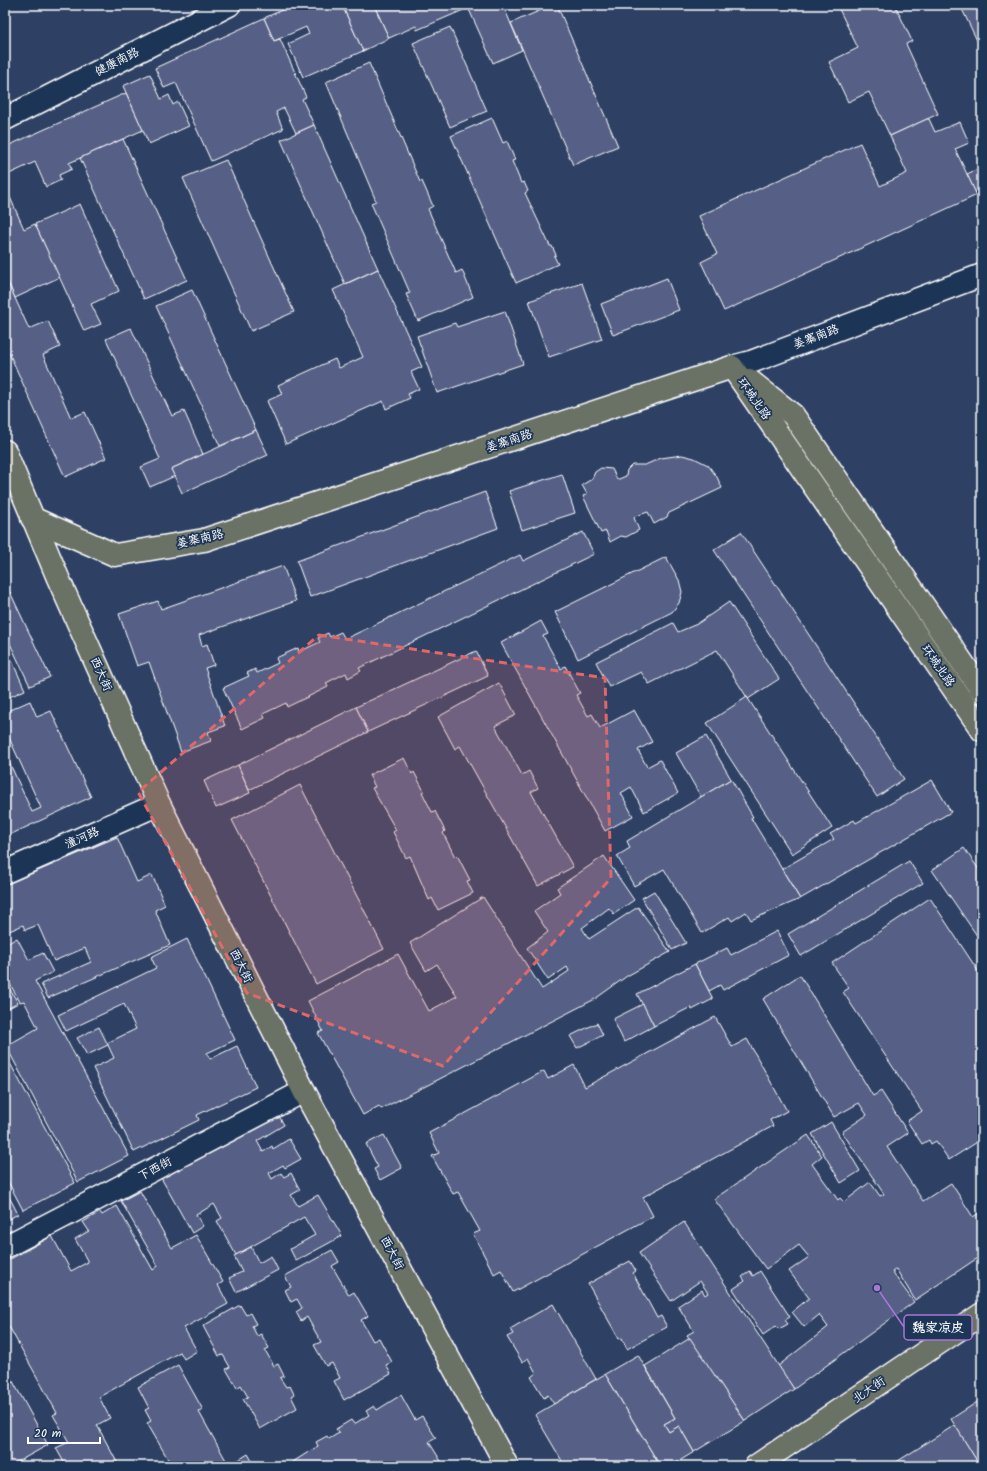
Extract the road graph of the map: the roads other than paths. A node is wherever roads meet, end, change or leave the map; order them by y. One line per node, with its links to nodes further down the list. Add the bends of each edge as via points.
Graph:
1 (229, 5): 2 (street, 健康南路)
2 (5, 119)
3 (982, 274): 4 (street, 姜寨南路)
4 (732, 367): 6 (main road, 姜寨南路, via 204,540 115,555); 7 (main road, 环城北路, via 793,415); 8 (main road, 环城北路)
5 (5, 451): 6 (main road, 西大街)
6 (32, 518): 9 (main road, 西大街)
7 (982, 691)
8 (982, 730)
9 (159, 804): 10 (street, 潼河路); 11 (main road, 西大街)
10 (5, 872)
11 (304, 1091): 12 (street, 下西街); 14 (main road, 西大街)
12 (5, 1247)
13 (982, 1314): 15 (main road, 北大街)
14 (507, 1466)
15 (756, 1466)

